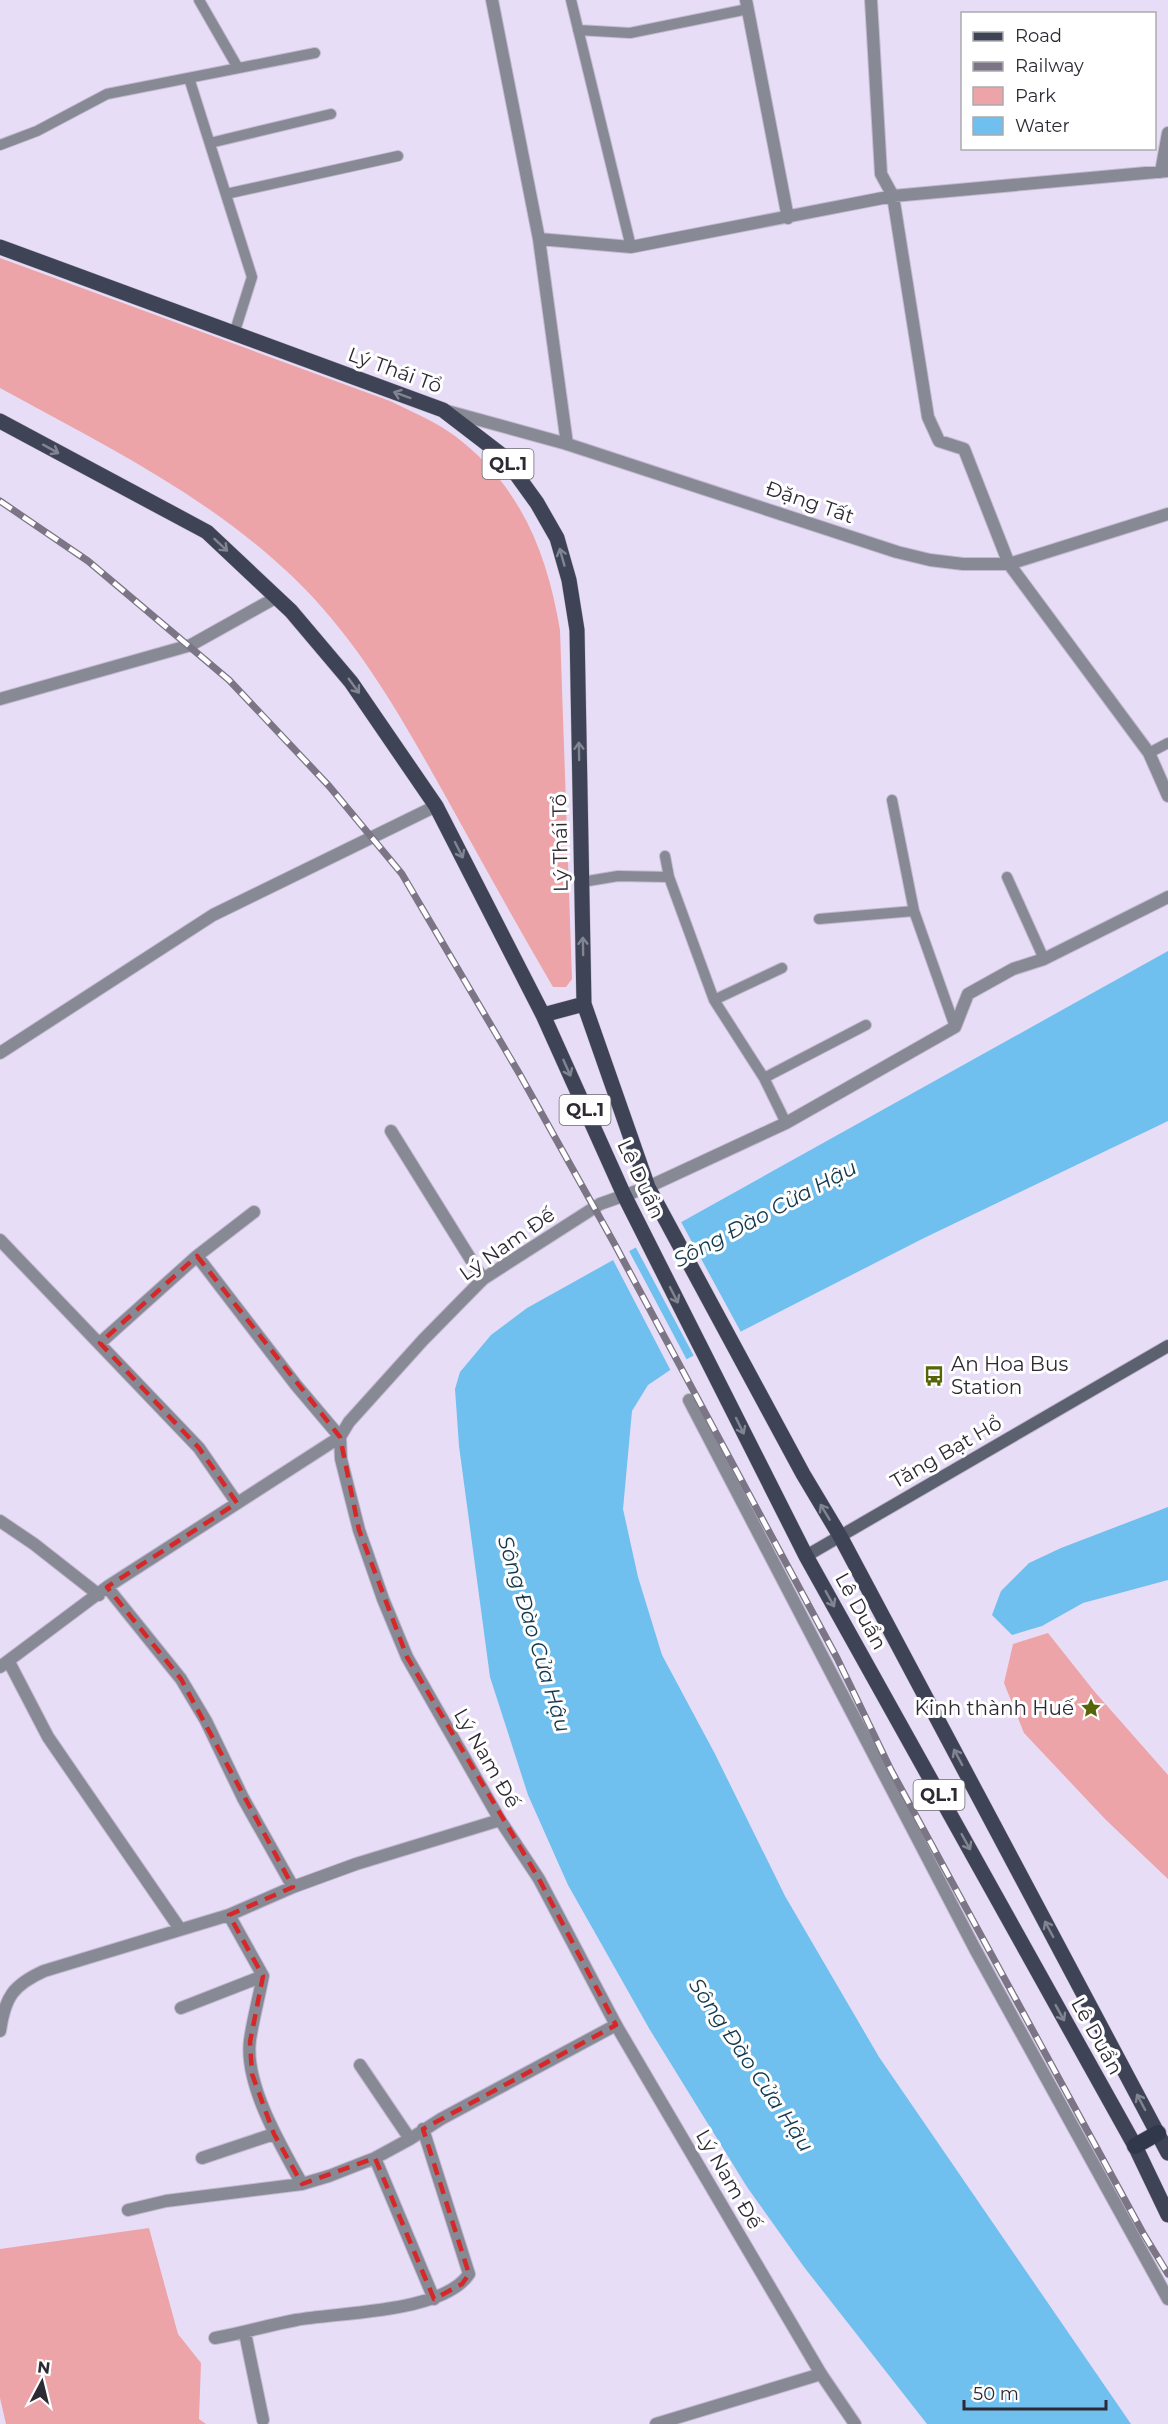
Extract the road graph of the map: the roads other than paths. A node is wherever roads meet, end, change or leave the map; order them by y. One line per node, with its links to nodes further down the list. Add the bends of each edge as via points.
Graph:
1 (199, 0): 8 (lane)
2 (492, 0): 19 (street)
3 (571, 0): 6 (lane)
4 (871, 0): 17 (street, via 881,174)
5 (747, 5): 6 (lane, via 630,33); 18 (street)
6 (578, 30): 21 (lane)
7 (315, 53): 8 (lane)
8 (238, 68): 9 (lane)
9 (189, 78): 12 (lane); 13 (lane, via 107,94)
10 (331, 114): 12 (lane)
11 (1168, 133): 15 (street)
12 (210, 143): 16 (lane)
13 (0, 145)
14 (398, 156): 16 (lane)
15 (1165, 171): 17 (street)
16 (226, 195): 22 (lane, via 252,277)
17 (893, 196): 18 (street); 27 (street, via 927,417 939,441 964,449)
18 (788, 218): 21 (street)
19 (539, 238): 21 (street); 25 (street)
20 (0, 247): 22 (main road, Lý Thái Tổ / QL.1)
21 (631, 247)
22 (234, 334): 23 (main road, Lý Thái Tổ / QL.1, one-way to 22)
23 (443, 410): 25 (street, Đặng Tất); 38 (main road, Lý Thái Tổ / QL.1, one-way to 23, via 576,630 569,580 557,538 537,502 503,456)
24 (0, 421): 28 (main road, QL.1, one-way to 28, via 207,532)
25 (567, 444): 27 (street, Đặng Tất, via 897,552 963,564)
26 (1168, 514): 27 (street, Đặng Tất)
27 (1009, 564): 31 (street)
28 (277, 597): 29 (street, via 191,645); 34 (main road, QL.1, one-way to 34, via 351,682)
29 (0, 699)
30 (1168, 742): 31 (lane)
31 (1149, 753): 32 (street)
32 (1168, 796)
33 (892, 800): 40 (lane)
34 (436, 806): 46 (main road, QL.1, one-way to 46); 49 (street, via 213,915)
35 (665, 856): 36 (lane)
36 (669, 877): 38 (lane, via 618,876); 44 (lane)
37 (1007, 877): 42 (lane)
38 (582, 882): 45 (main road, Lý Thái Tổ / QL.1, one-way to 38)
39 (1168, 897): 42 (street)
40 (914, 911): 41 (lane); 48 (lane)
41 (819, 918)
42 (1044, 958): 48 (street, via 1013,969 968,994)
43 (782, 968): 44 (lane)
44 (714, 1000): 50 (lane)
45 (584, 1004): 46 (main road); 53 (main road, Lê Duẩn / QL.1)
46 (543, 1015): 54 (main road, Lê Duẩn / QL.1, one-way to 54)
47 (866, 1025): 50 (lane)
48 (955, 1028): 51 (street, Lý Nam Đế)
49 (0, 1053)
50 (764, 1078): 51 (lane)
51 (786, 1123): 53 (street, Lý Nam Đế)
52 (392, 1131): 58 (street)
53 (651, 1193): 54 (street, Lý Nam Đế); 65 (main road, Lê Duẩn / QL.1, one-way to 53)
54 (626, 1200): 58 (street, Lý Nam Đế, via 594,1208); 66 (main road, Lê Duẩn / QL.1, one-way to 66)
55 (254, 1212): 57 (street)
56 (0, 1240): 59 (street)
57 (197, 1256): 59 (street); 62 (street)
58 (483, 1279): 62 (street, Lý Nam Đế, via 423,1340)
59 (100, 1343): 63 (street, via 200,1448)
60 (1168, 1346): 65 (main road, Tăng Bạt Hổ)
61 (689, 1400): 90 (street, via 981,1959)
62 (340, 1437): 63 (street); 69 (street, Lý Nam Đế, via 341,1459 359,1530 382,1599 407,1657)
63 (237, 1503): 67 (street)
64 (0, 1521): 67 (street)
65 (840, 1536): 66 (main road, Tăng Bạt Hổ); 79 (main road, Lê Duẩn / QL.1, one-way to 65)
66 (806, 1556): 82 (main road, Lê Duẩn / QL.1, one-way to 82)
67 (103, 1591): 68 (street); 70 (street, via 181,1679)
68 (5, 1665): 72 (street, via 48,1737)
69 (500, 1820): 70 (street); 75 (street, Lý Nam Đế, via 539,1879)
70 (293, 1887): 71 (street)
71 (229, 1915): 72 (street); 73 (street)
72 (180, 1929): 76 (street, via 27,1979 5,2003)
73 (263, 1976): 74 (street); 80 (street, via 250,2042 252,2074)
74 (182, 2008)
75 (616, 2025): 78 (street); 93 (street, Lý Nam Đế)
76 (0, 2031)
77 (360, 2065): 81 (street)
78 (423, 2130): 81 (street); 89 (street, via 468,2274 462,2284)
79 (1158, 2133): 82 (highway); 83 (main road, Lê Duẩn / QL.1)
80 (274, 2134): 84 (street); 86 (street)
81 (410, 2139): 85 (street)
82 (1135, 2146): 88 (main road, Lê Duẩn / QL.1)
83 (1168, 2153)
84 (202, 2158)
85 (375, 2158): 86 (street); 89 (street)
86 (302, 2184): 87 (street, via 166,2201)
87 (128, 2210)
88 (1168, 2215)
89 (434, 2299): 91 (street)
90 (1168, 2299)
91 (245, 2332): 92 (street); 94 (street)
92 (216, 2338)
93 (821, 2374): 95 (street); 96 (street, Lý Nam Đế)
94 (263, 2420)
95 (656, 2424)
96 (855, 2424)

